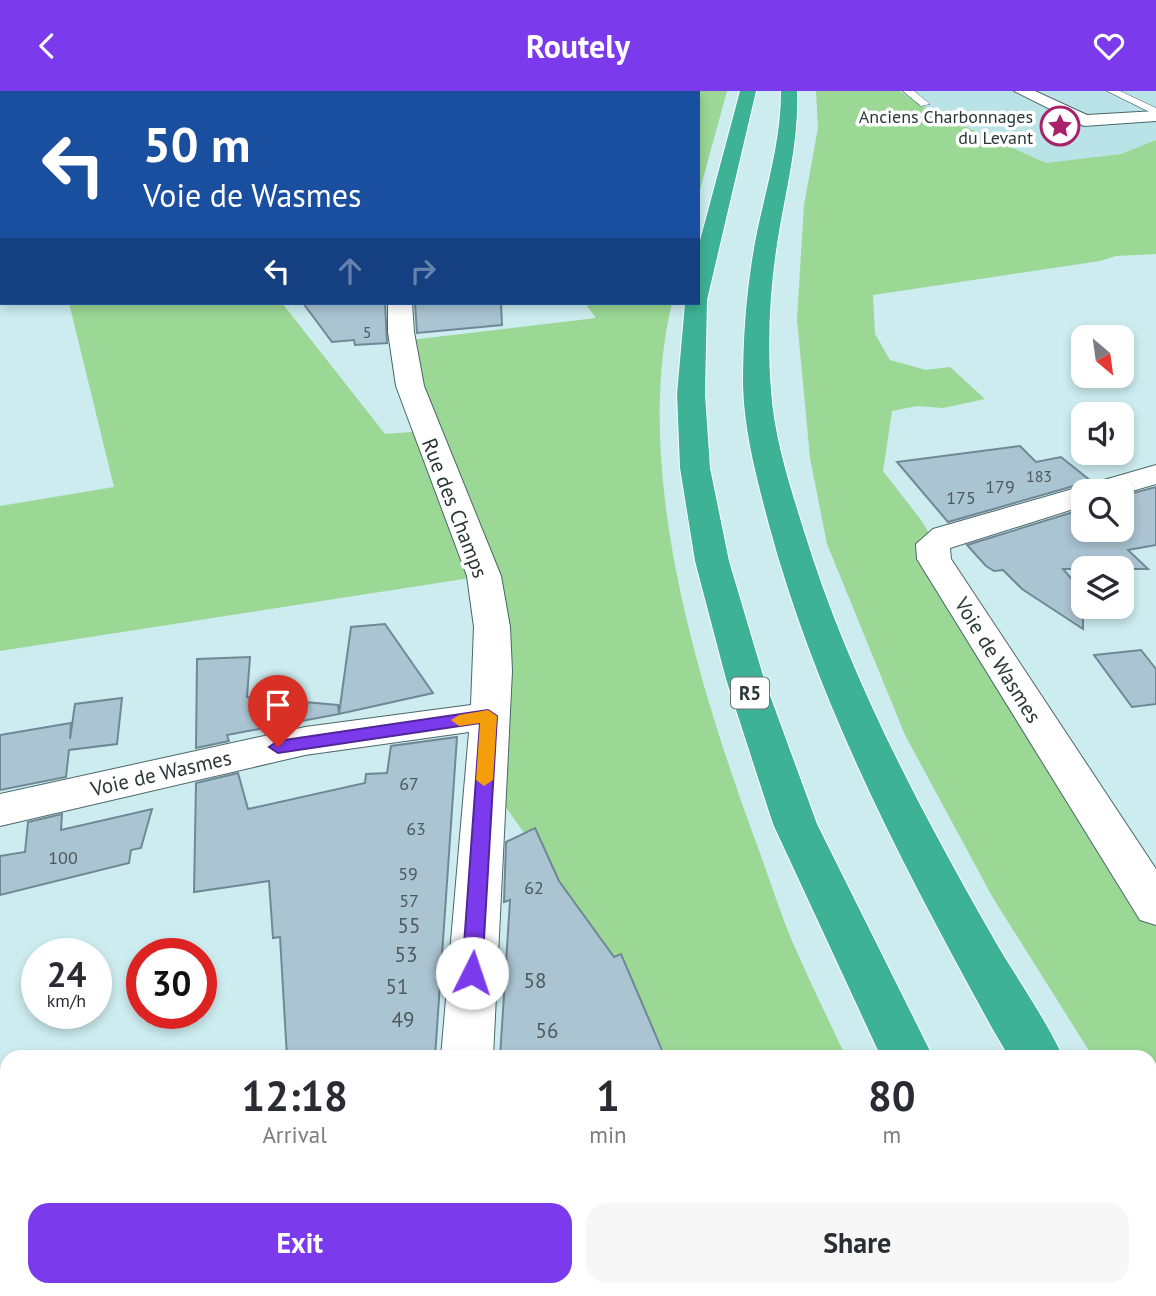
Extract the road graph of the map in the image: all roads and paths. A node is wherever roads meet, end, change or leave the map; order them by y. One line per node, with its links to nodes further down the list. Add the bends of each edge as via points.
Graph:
1 (748, 91): 8 (highway)
2 (789, 91): 19 (highway, via 784,157 762,267 756,332 757,393 770,468 795,563 835,673 901,813)
3 (908, 91): 6 (lane)
4 (1022, 91): 7 (street, via 1084,121)
5 (1112, 91): 7 (lane)
6 (925, 104)
7 (1156, 114)
8 (700, 287)
9 (400, 305): 14 (street, Rue des Champs, via 410,386 484,576 492,627)
10 (697, 305): 18 (highway, R5, via 691,394 695,468 712,561 745,679 795,824)
11 (1156, 474): 12 (street)
12 (1134, 481)
13 (1071, 499): 16 (street, Voie de Wasmes, via 945,536 933,544 934,559)
14 (488, 716): 15 (street, Voie de Wasmes, via 305,741); 17 (street, Rue des Champs)
15 (0, 810)
16 (1156, 907)
17 (467, 1050)
18 (904, 1050)
19 (1033, 1050)

